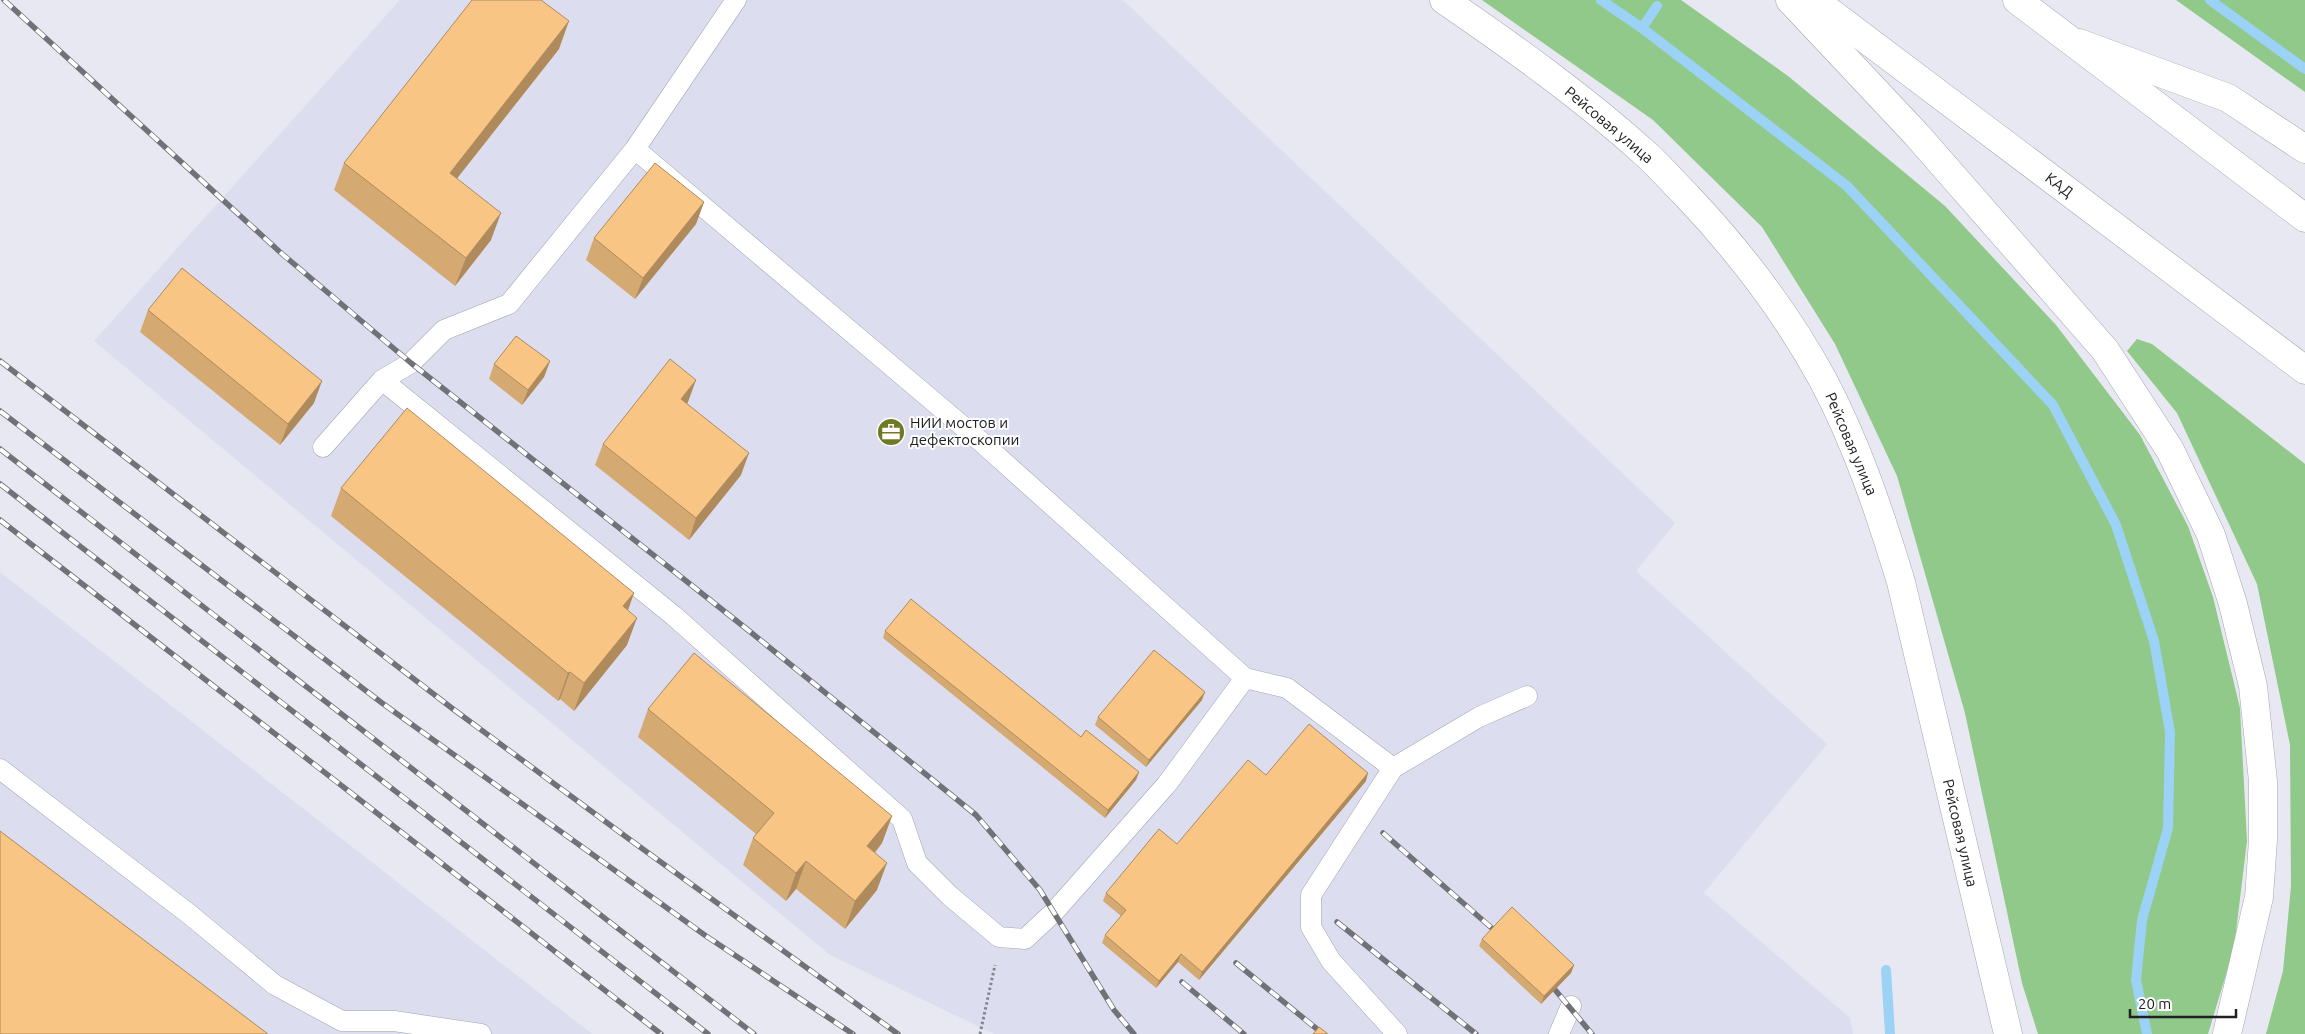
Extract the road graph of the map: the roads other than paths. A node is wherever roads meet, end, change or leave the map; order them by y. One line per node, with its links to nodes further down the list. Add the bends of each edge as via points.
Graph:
1 (736, 0): 8 (lane)
2 (1444, 0): 21 (main road, Рейсовая улица, via 1573,94 1648,156 1722,234 1759,279 1823,381 1852,441 1879,510 1901,582)
3 (1790, 0): 22 (main road, via 1916,134 2105,350 2170,450 2211,535 2233,604 2253,686 2263,781 2259,897)
4 (1814, 0): 10 (main road, КАД)
5 (2017, 0): 6 (main road)
6 (2070, 40): 7 (main road, via 2228,98); 9 (main road)
7 (2305, 148)
8 (635, 149): 11 (lane, via 509,304 444,330 411,363); 13 (lane, via 979,440)
9 (2305, 218)
10 (2305, 370)
11 (382, 380): 12 (lane); 13 (lane, via 674,616 902,820 917,863 999,937 1025,939 1054,912 1168,784)
12 (323, 447)
13 (1245, 678): 15 (lane, via 1287,688)
14 (1527, 696): 15 (lane, via 1479,717)
15 (1393, 768): 19 (lane, via 1311,895 1311,927 1331,961)
16 (0, 769): 18 (lane, via 275,985 342,1021 394,1021)
17 (1571, 1006): 20 (lane)
18 (481, 1034)
19 (1397, 1034)
20 (1559, 1034)
21 (2008, 1034)
22 (2227, 1034)

